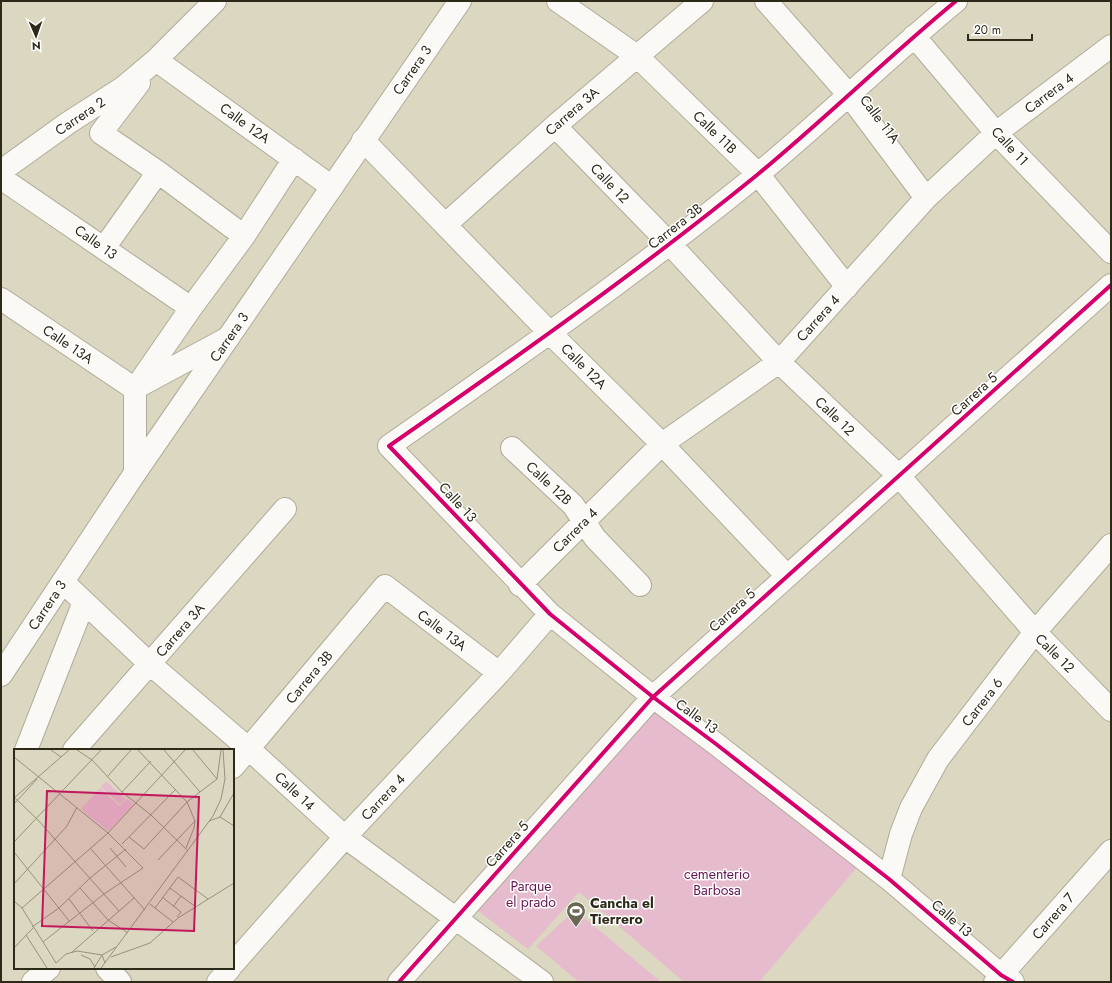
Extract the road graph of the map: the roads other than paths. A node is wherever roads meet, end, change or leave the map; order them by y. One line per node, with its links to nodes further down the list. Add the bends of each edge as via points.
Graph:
1 (215, 1): 10 (street)
2 (460, 1): 14 (street, Carrera 3)
3 (558, 1): 9 (street, Calle 11B)
4 (702, 1): 9 (street, Carrera 3A)
5 (766, 1): 11 (street, Calle 11A)
6 (956, 1): 7 (street, Carrera 3B)
7 (914, 36): 11 (street, Carrera 3B); 13 (street, Calle 11)
8 (1111, 46): 13 (street, Carrera 4)
9 (637, 56): 12 (street, Carrera 3A); 18 (street, Calle 11B)
10 (156, 60): 15 (street, Calle 12A); 16 (street, Carrera 2, via 124,86); 17 (street, via 102,133)
11 (849, 95): 18 (street, Carrera 3B); 21 (street, Calle 11A)
12 (555, 126): 22 (street, Carrera 3A); 24 (street, Calle 12)
13 (996, 133): 21 (street, Carrera 4); 26 (street, Calle 11)
14 (363, 140): 20 (street, Carrera 3); 22 (street, Calle 12A)
15 (294, 159): 20 (street, Calle 12A); 23 (street)
16 (1, 171)
17 (158, 172): 23 (street); 25 (street)
18 (758, 174): 24 (street, Carrera 3B); 28 (street, Calle 11B)
19 (1, 178): 25 (street, Calle 13)
20 (332, 187): 32 (street, Carrera 3)
21 (926, 198): 28 (street, Carrera 4)
22 (445, 225): 31 (street, Calle 12A)
23 (244, 236): 30 (street)
24 (670, 244): 31 (street, Carrera 3B); 33 (street, Calle 12)
25 (104, 248): 30 (street, Calle 13)
26 (1111, 252)
27 (1111, 285): 39 (street, Carrera 5)
28 (847, 287): 33 (street, Carrera 4)
29 (1, 299): 34 (street, Calle 13A)
30 (191, 308): 34 (street)
31 (550, 333): 35 (street, Calle 12A); 36 (street, Carrera 3B)
32 (228, 338): 34 (street); 38 (street, Carrera 3)
33 (779, 362): 35 (street, Carrera 4); 39 (street, Calle 12)
34 (135, 389): 38 (street)
35 (662, 444): 41 (street, Carrera 4); 43 (street, Calle 12A)
36 (389, 446): 45 (street, Calle 13)
37 (512, 448): 41 (street, Calle 12B, via 573,505)
38 (136, 473): 44 (street, Carrera 3)
39 (899, 476): 43 (street, Carrera 5); 50 (street, Calle 12)
40 (285, 509): 51 (street, Carrera 3A)
41 (584, 521): 45 (street, Carrera 4); 46 (street, Calle 12B, via 595,538)
42 (1111, 545): 50 (street, Carrera 6)
43 (786, 576): 54 (street, Carrera 5)
44 (63, 582): 48 (street, Calle 14); 53 (street, Carrera 3)
45 (520, 584): 49 (street, Calle 13)
46 (640, 585)
47 (385, 586): 52 (street, Calle 13A); 58 (street, Carrera 3B)
48 (84, 602): 51 (street, Calle 14); 56 (street)
49 (550, 614): 52 (street, Carrera 4); 54 (street, Calle 13)
50 (1034, 632): 55 (street, Calle 12); 62 (street, Carrera 6, via 955,736 923,783 900,834)
51 (150, 664): 57 (street, Carrera 3A); 58 (street, Calle 14)
52 (499, 673): 60 (street, Carrera 4)
53 (1, 675)
54 (652, 697): 62 (street, Calle 13); 63 (street, Carrera 5)
55 (1111, 710)
56 (26, 749)
57 (75, 749)
58 (249, 749): 59 (street, Carrera 3B); 60 (street, Calle 14)
59 (234, 767)
60 (345, 837): 63 (street, Calle 14); 64 (street, Carrera 4)
61 (1111, 851): 68 (street, Carrera 7)
62 (889, 879): 68 (street, Calle 13)
63 (455, 918): 72 (street, Carrera 5); 73 (street, Calle 14)
64 (234, 963)
65 (48, 969): 69 (street)
66 (108, 969): 70 (street)
67 (229, 969): 71 (street)
68 (1003, 980)
69 (33, 982)
70 (120, 982)
71 (218, 982)
72 (399, 982)
73 (542, 982)

